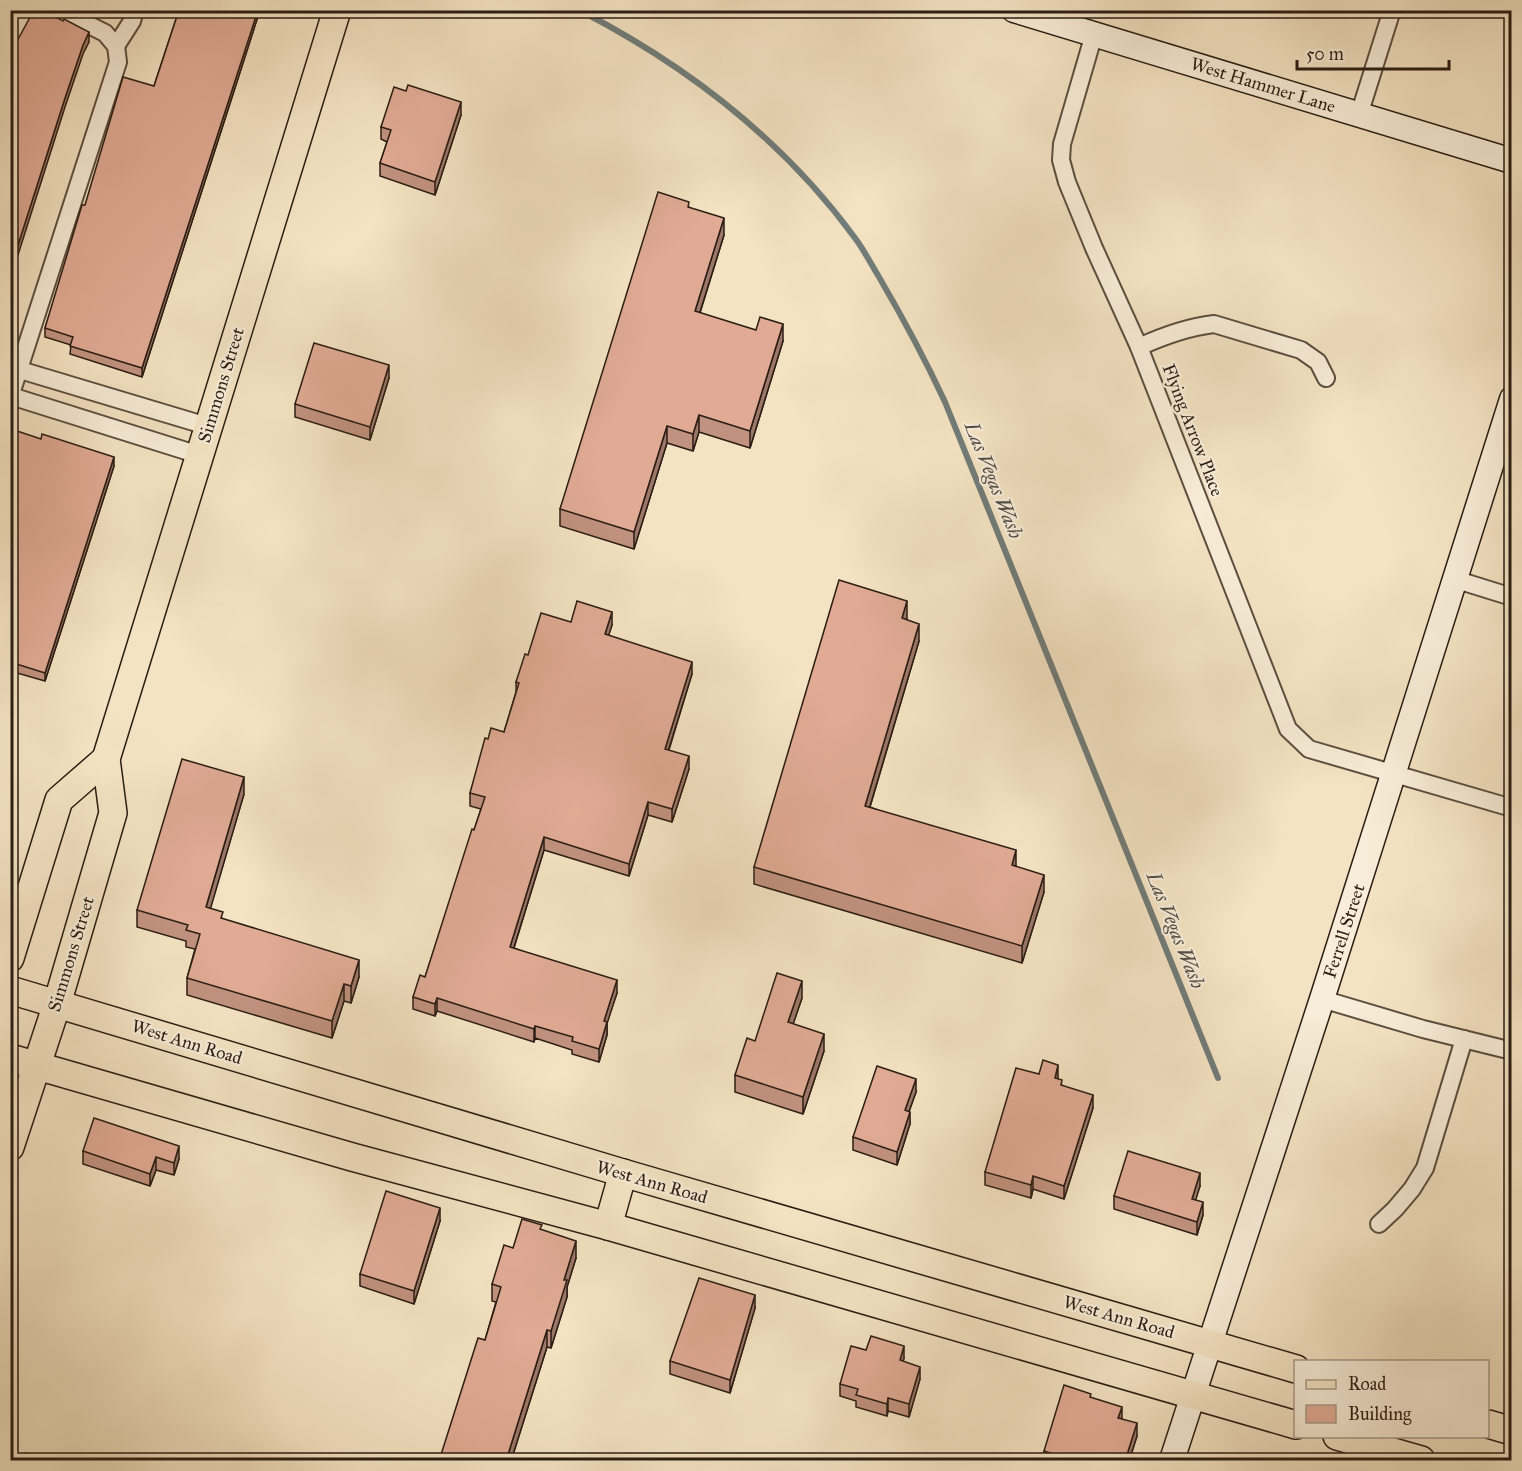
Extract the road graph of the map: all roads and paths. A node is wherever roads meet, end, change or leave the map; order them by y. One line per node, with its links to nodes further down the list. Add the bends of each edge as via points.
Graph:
1 (59, 10): 7 (street, via 105,33)
2 (135, 10): 7 (street)
3 (337, 10): 15 (main road, Simmons Street)
4 (1014, 10): 6 (street, West Hammer Lane)
5 (1392, 10): 8 (street)
6 (1094, 34): 8 (street, West Hammer Lane); 10 (street, Flying Arrow Place, via 1062,144 1061,160 1094,248)
7 (116, 46): 11 (street, via 118,62)
8 (1359, 115): 9 (street, West Hammer Lane)
9 (1512, 160)
10 (1139, 347): 12 (street, via 1214,324 1301,350 1318,362); 20 (street, Flying Arrow Place, via 1287,729 1309,749)
11 (20, 370): 13 (street); 15 (street)
12 (1326, 378)
13 (11, 396): 16 (street)
14 (1512, 399): 17 (street, Ferrell Street)
15 (207, 426): 16 (main road, Simmons Street)
16 (199, 455): 19 (main road, Simmons Street)
17 (1454, 579): 18 (street); 20 (street, Ferrell Street)
18 (1512, 597)
19 (106, 759): 22 (main road, via 59,800); 25 (main road, Simmons Street, via 113,813)
20 (1394, 774): 21 (street, Flying Arrow Place); 24 (street, Ferrell Street)
21 (1512, 808)
22 (10, 958)
23 (10, 990): 25 (main road, West Ann Road)
24 (1322, 999): 26 (street); 34 (street, Ferrell Street)
25 (57, 1004): 29 (main road, Simmons Street); 31 (main road, West Ann Road)
26 (1464, 1039): 27 (street); 32 (street, via 1425,1168 1412,1190)
27 (1512, 1050)
28 (10, 1058): 29 (main road)
29 (37, 1066): 30 (main road, Simmons Street); 33 (main road)
30 (10, 1147)
31 (623, 1173): 33 (main road); 34 (main road, West Ann Road)
32 (1378, 1224)
33 (608, 1226): 36 (main road)
34 (1210, 1344): 35 (main road, West Ann Road); 36 (street, Ferrell Street)
35 (1294, 1368)
36 (1193, 1395): 37 (main road); 41 (street, Ferrell Street)
37 (1294, 1424)
38 (1489, 1424): 39 (main road)
39 (1512, 1431)
40 (1340, 1438): 42 (main road)
41 (1172, 1461)
42 (1421, 1461)

